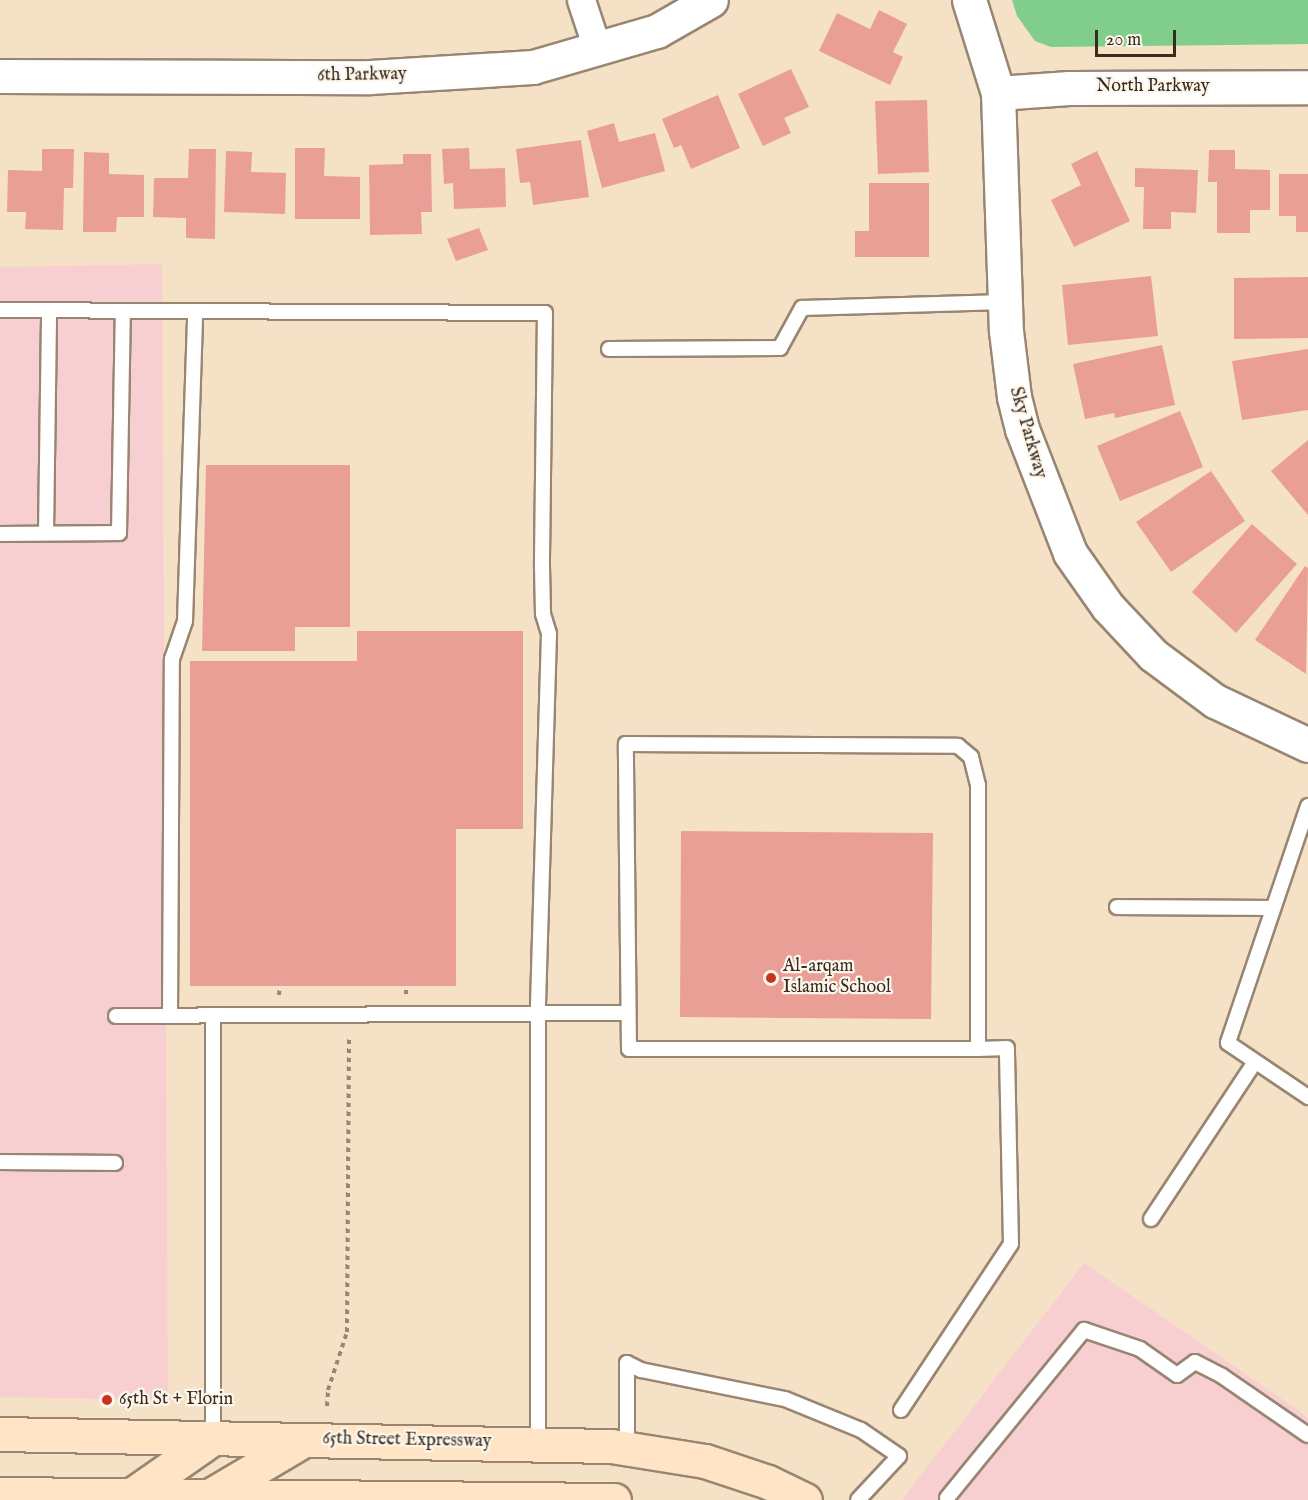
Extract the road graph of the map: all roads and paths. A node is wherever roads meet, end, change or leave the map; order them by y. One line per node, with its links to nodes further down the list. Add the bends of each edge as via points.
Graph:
1 (581, 0): 4 (street)
2 (711, 0): 4 (street, 6th Parkway, via 657,31)
3 (969, 0): 7 (street, Sky Parkway)
4 (597, 48): 5 (street, 6th Parkway, via 533,67 435,75)
5 (0, 76)
6 (1308, 87): 7 (street, North Parkway, via 1069,88)
7 (998, 93): 8 (street, Sky Parkway)
8 (1005, 302): 13 (lane, via 802,308 780,348); 16 (street, Sky Parkway, via 1009,364 1022,429 1070,553 1108,607 1154,655 1215,701)
9 (0, 310): 10 (lane)
10 (49, 310): 11 (lane); 14 (lane)
11 (123, 312): 12 (lane); 14 (lane, via 119,533)
12 (195, 313): 22 (lane, via 545,313 542,566 543,614 549,634); 25 (lane, via 184,621 172,659)
13 (609, 350)
14 (46, 533): 15 (lane)
15 (0, 534)
16 (1308, 745)
17 (1308, 806): 19 (lane)
18 (1117, 907): 19 (lane)
19 (1271, 908): 29 (lane, via 1228,1043)
20 (406, 986): 21 (path, via 406,994)
21 (395, 994)
22 (538, 1012): 23 (lane); 27 (lane); 40 (lane)
23 (627, 1013): 28 (lane, via 629,1048); 28 (lane, via 626,744 958,746 971,757 978,785)
24 (116, 1016): 25 (lane)
25 (170, 1016): 26 (lane)
26 (213, 1016): 27 (lane); 38 (lane)
27 (348, 1016): 34 (path, via 347,1332 328,1390)
28 (978, 1048): 35 (lane, via 1007,1048 1011,1244)
29 (1255, 1062): 30 (lane); 33 (lane)
30 (1308, 1097)
31 (0, 1162): 32 (lane)
32 (115, 1163)
33 (1151, 1219)
34 (327, 1406)
35 (901, 1410)
36 (0, 1434): 38 (main road, 65th Street Expressway)
37 (1308, 1436): 46 (lane, via 1222,1376 1195,1362 1177,1374 1140,1349 1084,1329)
38 (213, 1438): 39 (main road, 65th Street Expressway); 43 (main road)
39 (304, 1440): 40 (main road, 65th Street Expressway); 44 (main road)
40 (538, 1444): 41 (main road, 65th Street Expressway)
41 (627, 1448): 48 (main road, 65th Street Expressway, via 705,1461 768,1482); 49 (lane, via 627,1363 785,1399 870,1436 899,1456)
42 (7, 1496): 43 (main road)
43 (130, 1496): 44 (main road)
44 (209, 1498): 45 (main road)
45 (242, 1498): 47 (main road)
46 (947, 1498)
47 (614, 1500)
48 (805, 1500)
49 (858, 1500)

